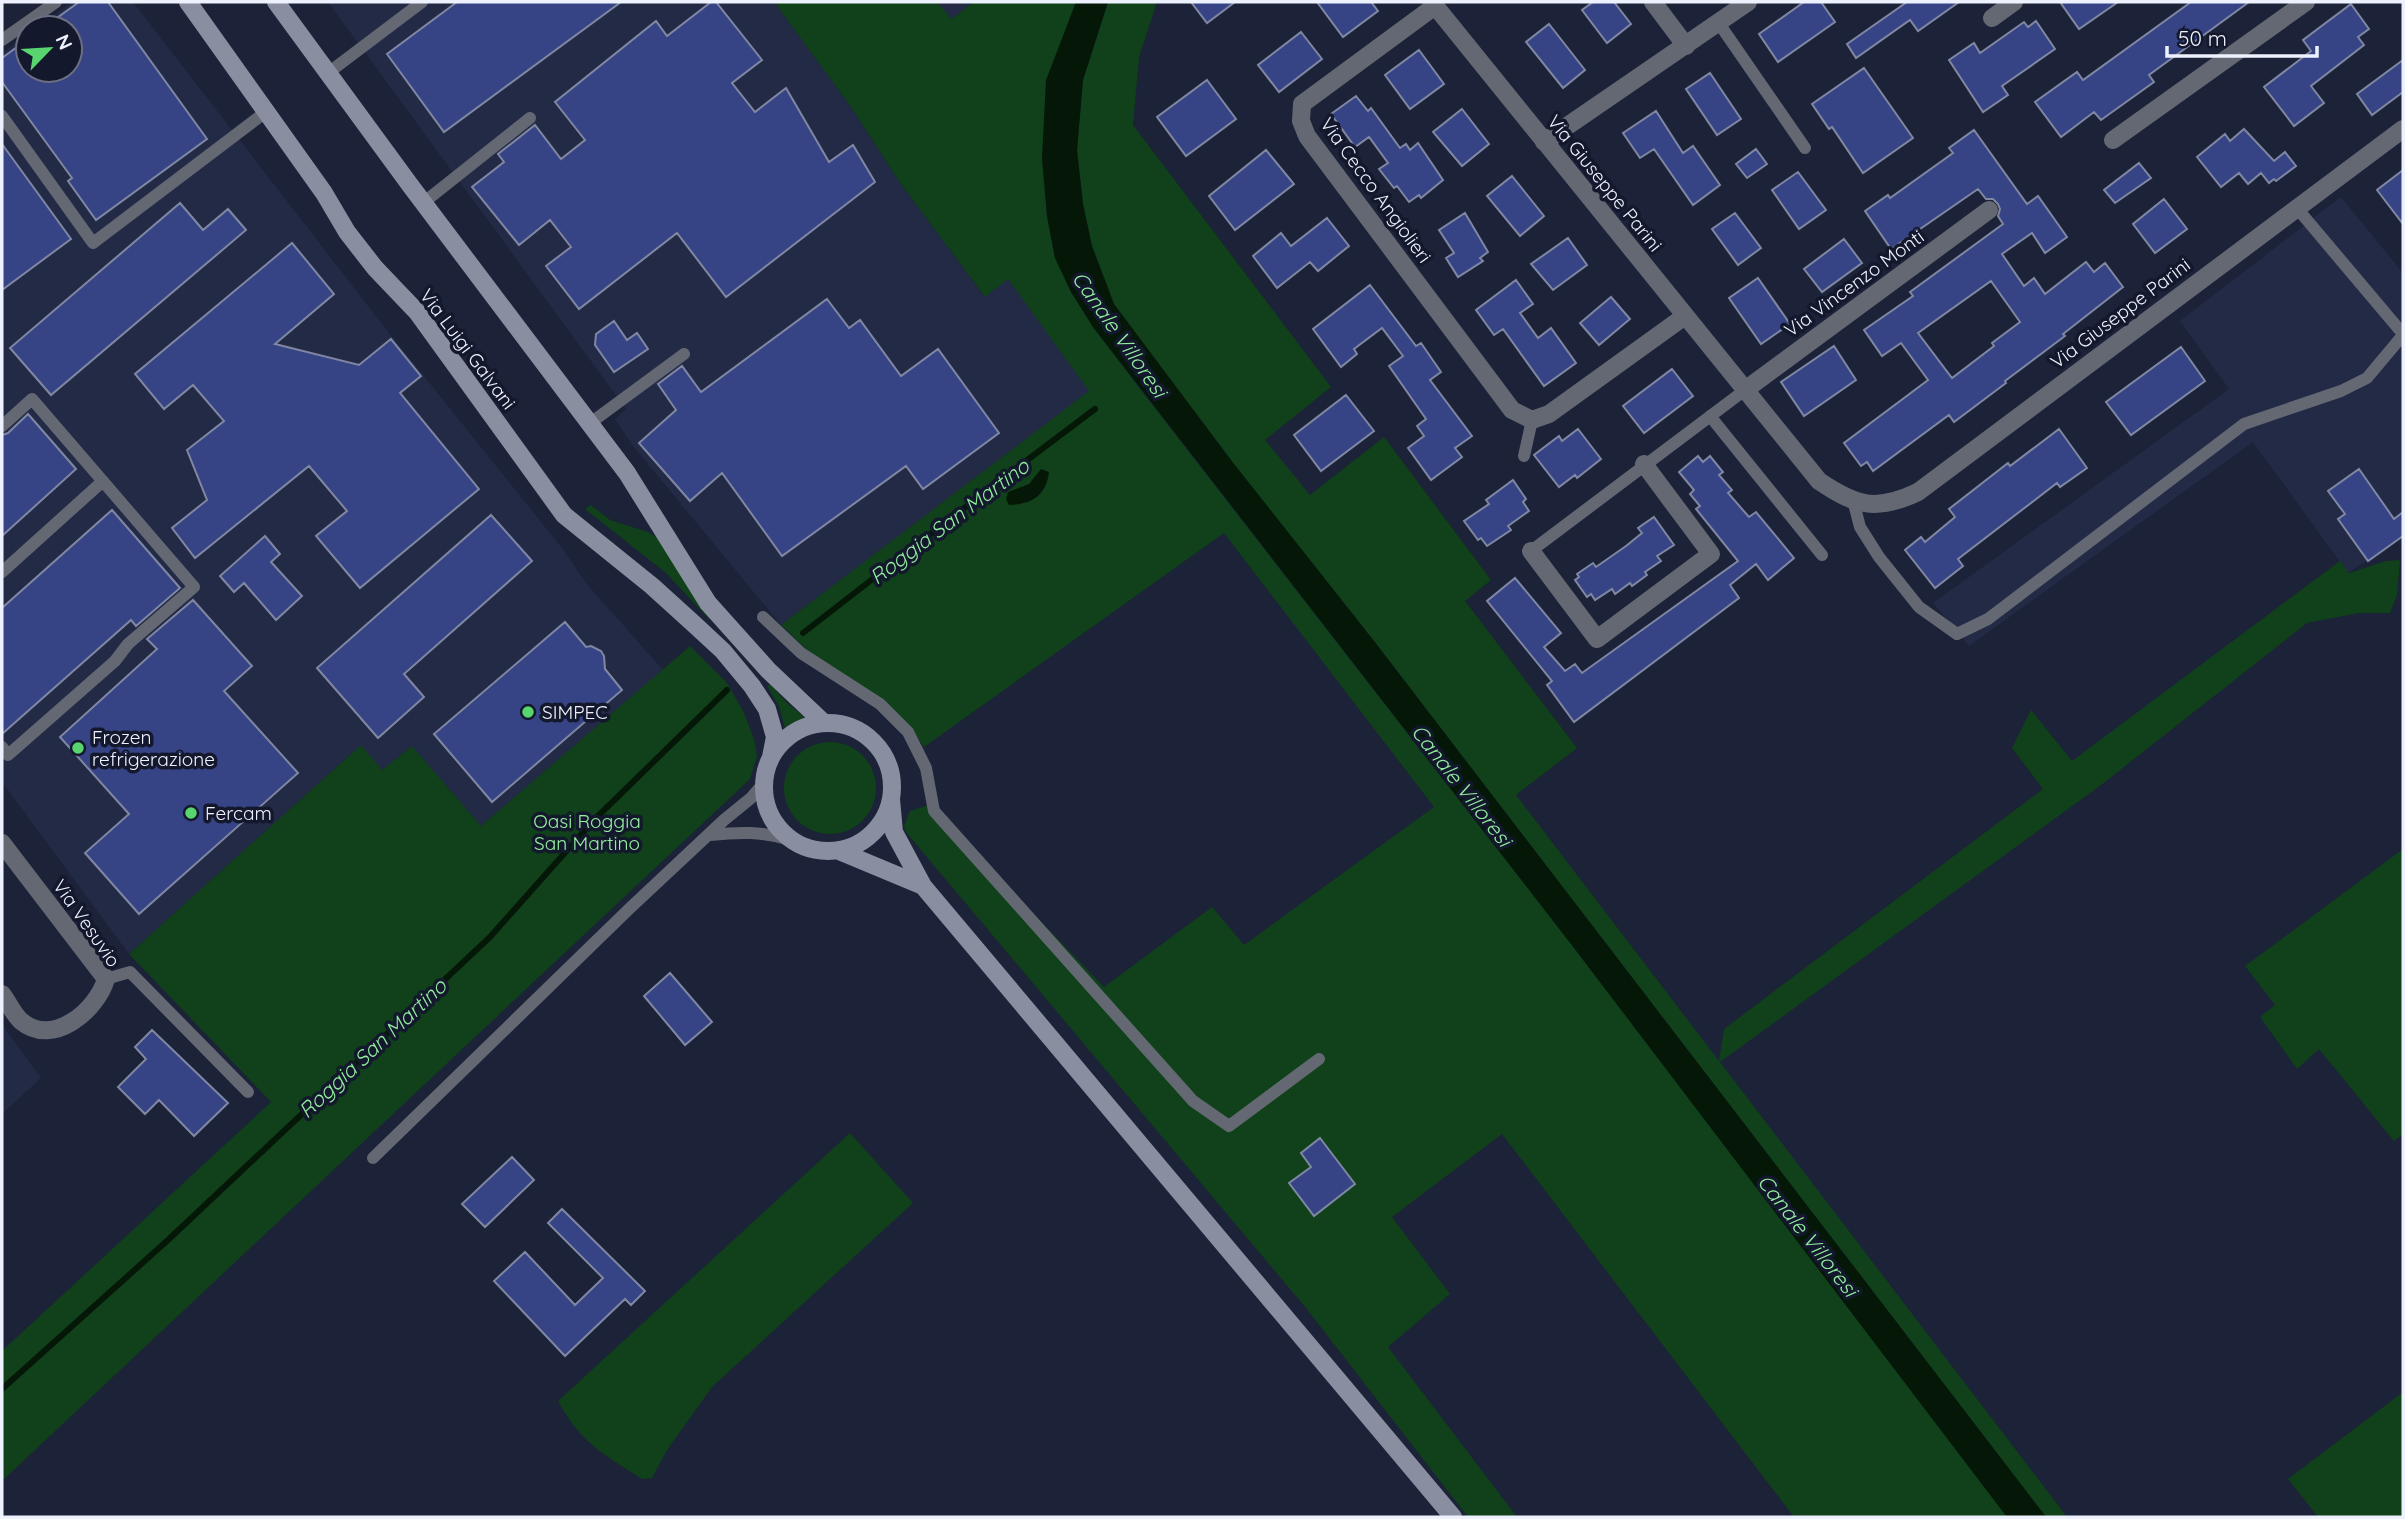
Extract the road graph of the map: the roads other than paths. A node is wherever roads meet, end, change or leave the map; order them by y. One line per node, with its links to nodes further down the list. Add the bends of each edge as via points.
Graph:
1 (56, 2): 12 (lane)
2 (188, 2): 15 (main road, Via Luigi Galvani)
3 (276, 2): 14 (main road)
4 (422, 2): 14 (lane)
5 (1653, 2): 13 (street)
6 (1748, 2): 11 (street)
7 (2014, 2): 10 (street)
8 (2306, 2): 19 (street)
9 (1433, 4): 20 (street, Via Giuseppe Parini); 30 (street, Via Cecco Angiolieri, via 1302,104 1301,121 1307,136 1512,410)
10 (1992, 18)
11 (1718, 22): 13 (street); 21 (lane)
12 (2, 40)
13 (1686, 46): 20 (street)
14 (328, 73): 22 (main road)
15 (267, 111): 16 (lane, via 93,243); 43 (main road, Via Luigi Galvani, via 347,232 417,312 564,515 695,625 752,686 775,737)
16 (2, 116)
17 (530, 118): 22 (lane)
18 (2403, 128): 23 (street, Via Giuseppe Parini)
19 (2113, 140)
20 (1544, 142): 25 (street, Via Giuseppe Parini)
21 (1805, 148)
22 (423, 203): 31 (main road)
23 (2296, 207): 26 (lane); 36 (street, Via Giuseppe Parini, via 1918,492 1877,505)
24 (1989, 210): 28 (street, Via Vincenzo Monti)
25 (1685, 316): 28 (street, Via Giuseppe Parini); 30 (street, via 1549,414)
26 (2403, 335): 36 (lane, via 2367,378 2244,424 1988,619 1957,634 1919,607 1880,557 1860,527)
27 (684, 354): 31 (lane)
28 (1745, 390): 29 (lane); 36 (street, Via Giuseppe Parini, via 1819,481)
29 (1710, 416): 34 (lane); 38 (lane)
30 (1532, 420): 33 (lane)
31 (589, 424): 41 (main road, via 627,473 708,603)
32 (2, 426): 35 (lane, via 32,399)
33 (1524, 456)
34 (1644, 464): 37 (lane); 37 (street, via 1711,554 1597,639)
35 (103, 481): 39 (lane); 42 (lane, via 194,587 8,755)
36 (1853, 500)
37 (1531, 551)
38 (1822, 555)
39 (2, 572)
40 (763, 617): 53 (lane, via 801,653 880,704 908,732 926,768 934,811 1193,1101 1229,1126)
41 (824, 723): 43 (main road, via 793,733); 45 (main road, via 847,726 876,744 888,764)
42 (2, 747)
43 (771, 757): 44 (main road)
44 (764, 783): 46 (lane); 47 (main road, via 766,805 775,825)
45 (891, 799): 49 (main road, via 873,833); 50 (main road, via 894,832)
46 (710, 835): 47 (lane, via 739,831); 55 (lane)
47 (791, 840): 49 (main road, via 814,851)
48 (2, 843): 51 (street, Via Vesuvio)
49 (839, 851): 50 (main road)
50 (923, 886): 56 (main road)
51 (106, 979): 52 (street, Via Vesuvio, via 85,1013 62,1027 41,1031 21,1021); 54 (lane, via 130,972)
52 (2, 994)
53 (1319, 1059)
54 (248, 1092)
55 (373, 1158)
56 (1453, 1517)

